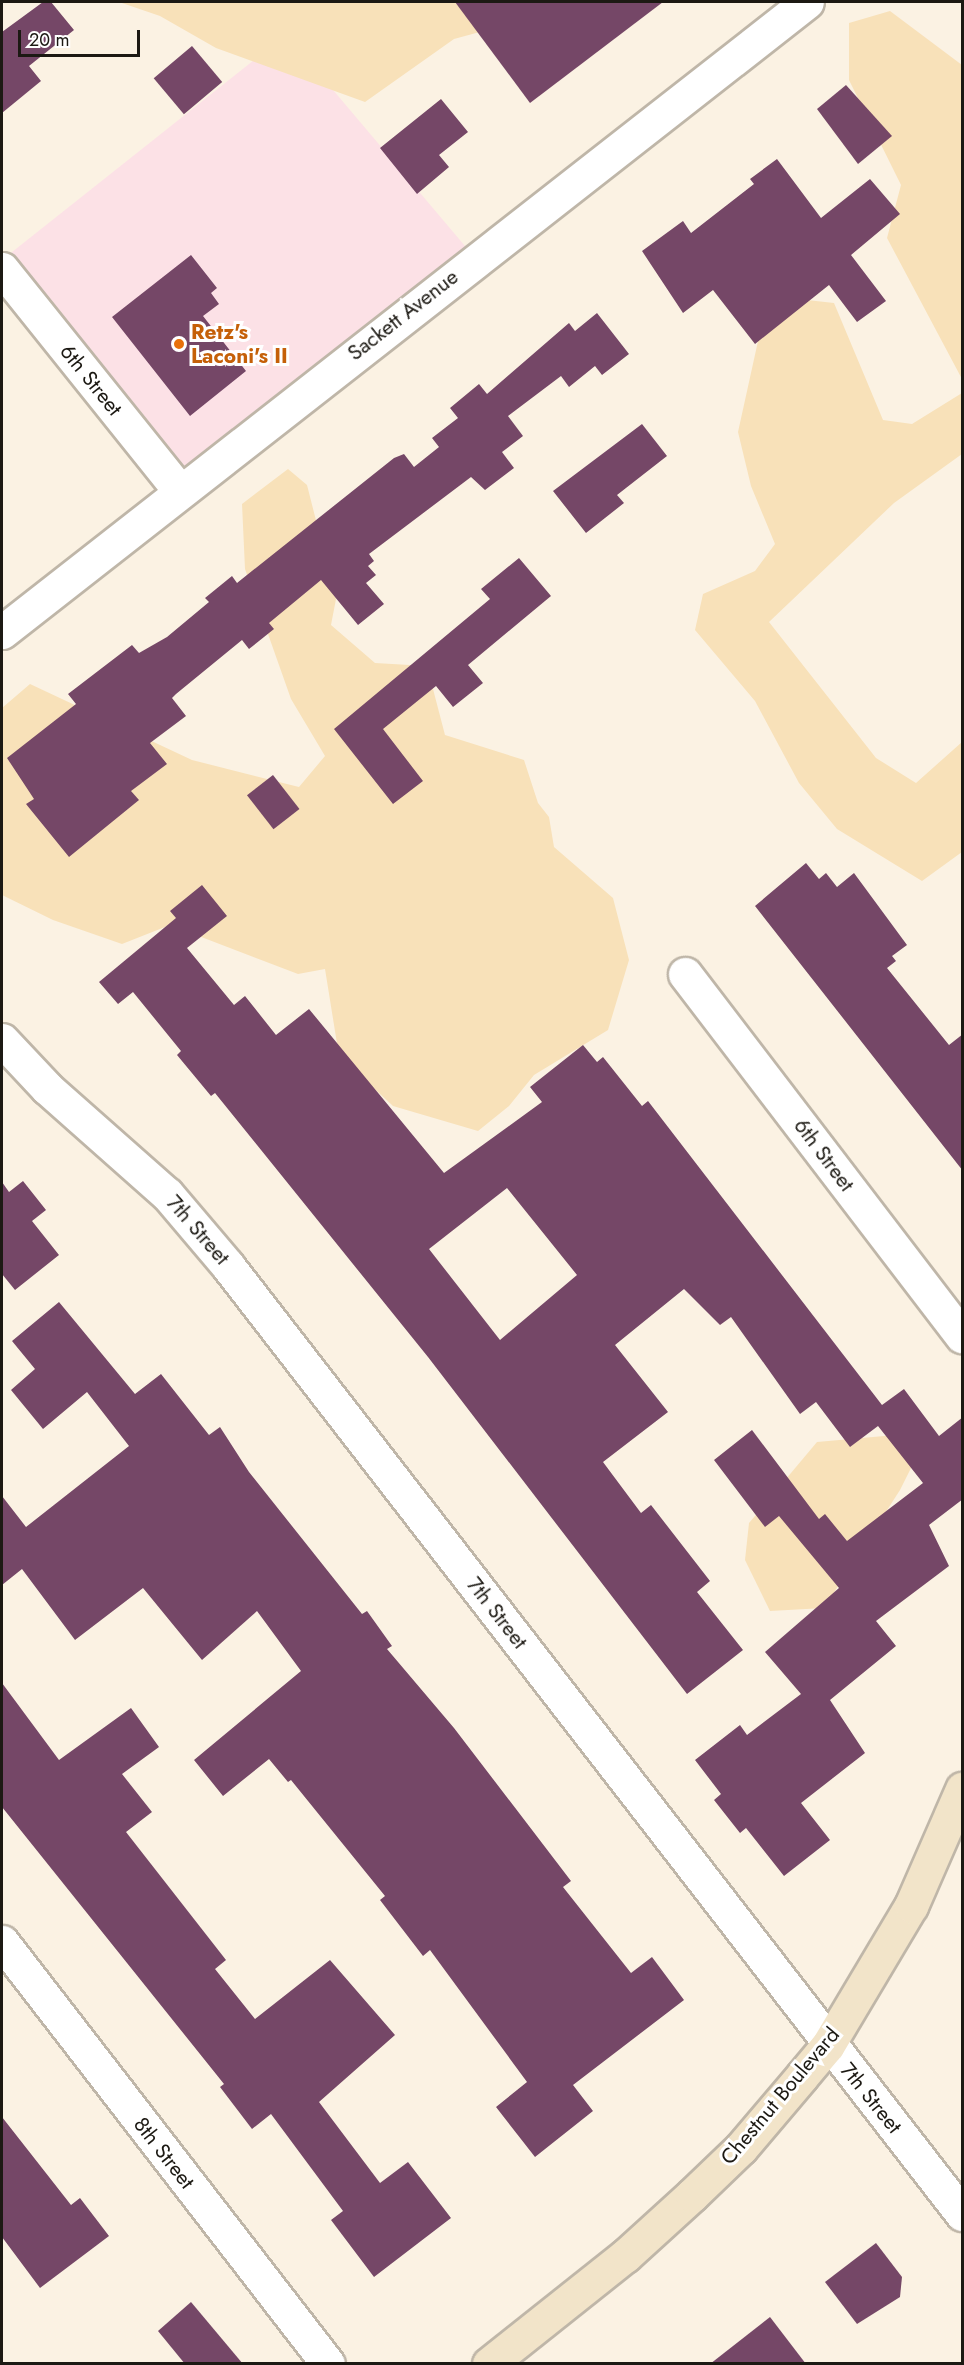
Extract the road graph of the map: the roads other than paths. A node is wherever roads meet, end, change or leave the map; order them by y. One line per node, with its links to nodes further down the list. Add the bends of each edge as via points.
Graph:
1 (807, 2): 3 (street, Sackett Avenue)
2 (2, 269): 3 (street, 6th Street)
3 (180, 491): 4 (street, Sackett Avenue)
4 (2, 632)
5 (685, 974): 7 (street, 6th Street)
6 (2, 1040): 10 (street, 7th Street, via 47,1088 167,1194 228,1266)
7 (963, 1336)
8 (963, 1789): 10 (street, Chestnut Boulevard, via 911,1906)
9 (2, 1942): 12 (street, 8th Street)
10 (828, 2045): 11 (street, 7th Street); 13 (street, Chestnut Boulevard, via 741,2148 625,2256)
11 (963, 2214)
12 (328, 2364)
13 (489, 2364)

